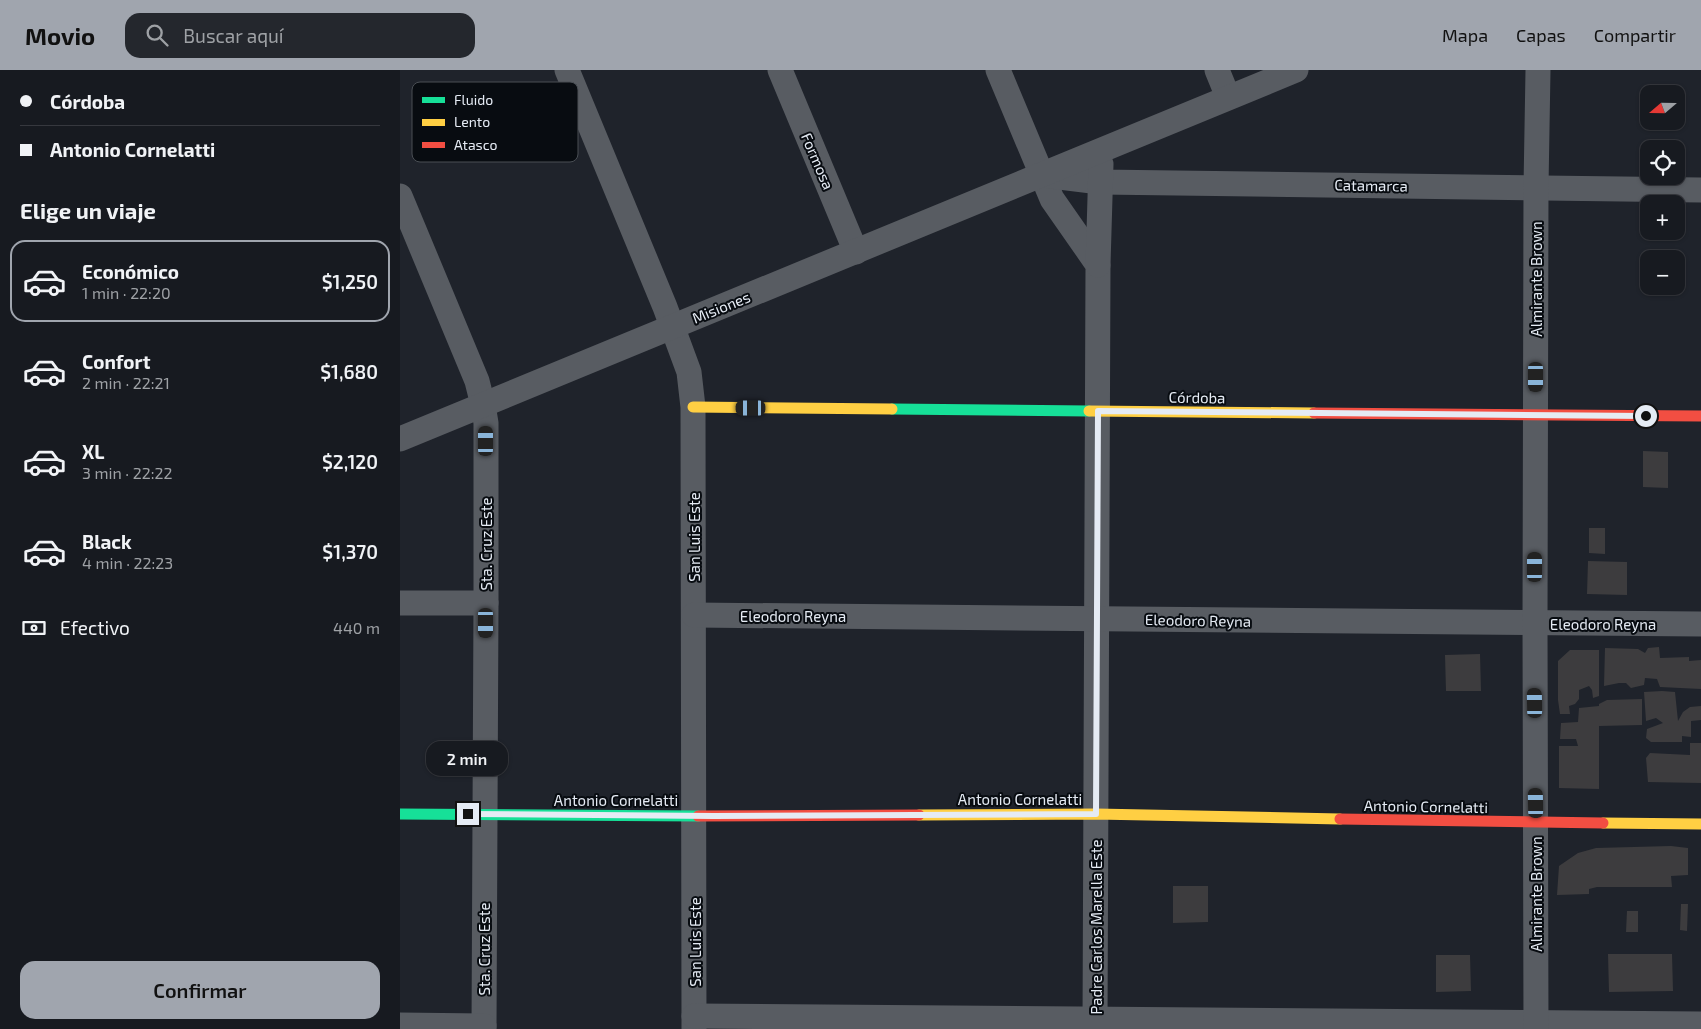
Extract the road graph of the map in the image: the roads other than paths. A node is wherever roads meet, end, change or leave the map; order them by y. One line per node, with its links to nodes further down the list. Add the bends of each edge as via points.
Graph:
1 (567, 70): 7 (street, San Luis Este)
2 (780, 70): 16 (street, Formosa)
3 (998, 70): 11 (street)
4 (1217, 70): 9 (street)
5 (1296, 70): 9 (street, Misiones)
6 (1538, 70): 13 (street, Almirante Brown)
7 (572, 82)
8 (578, 97): 18 (street, San Luis Este)
9 (1228, 97): 10 (street, Misiones)
10 (1102, 149): 11 (street, Misiones); 12 (street, Padre Carlos Marella Este)
11 (1041, 175): 12 (street, Catamarca); 16 (street, Misiones); 17 (street, via 1052,199)
12 (1100, 182): 13 (street, Catamarca); 17 (street, Padre Carlos Marella Este)
13 (1536, 187): 14 (street, Catamarca); 22 (street, Almirante Brown)
14 (1701, 190)
15 (400, 196): 19 (street, Sta. Cruz Este, via 477,381)
16 (856, 252): 18 (street, Misiones)
17 (1098, 265): 21 (street, Padre Carlos Marella Este)
18 (673, 327): 19 (street, Misiones); 20 (street, San Luis Este, via 689,372)
19 (483, 405): 24 (street, Misiones); 26 (street, Sta. Cruz Este, via 486,423)
20 (693, 407): 21 (street, Córdoba); 27 (street, San Luis Este)
21 (1098, 411): 22 (street, Córdoba); 28 (street, Padre Carlos Marella Este)
22 (1536, 415): 23 (street, Córdoba); 29 (street, Almirante Brown)
23 (1701, 416)
24 (400, 439)
25 (400, 603): 26 (street)
26 (486, 604): 32 (street, Sta. Cruz Este)
27 (694, 615): 28 (street, Eleodoro Reyna); 34 (street, San Luis Este)
28 (1097, 618): 29 (street, Eleodoro Reyna); 33 (street, Padre Carlos Marella Este)
29 (1535, 624): 30 (street, Eleodoro Reyna); 35 (street, Almirante Brown)
30 (1701, 624)
31 (400, 814): 32 (street, Antonio Cornelatti)
32 (484, 814): 34 (street, Antonio Cornelatti); 42 (street, Sta. Cruz Este)
33 (1096, 814): 34 (street, Antonio Cornelatti); 35 (street, Antonio Cornelatti); 38 (street, Padre Carlos Marella Este)
34 (695, 816): 37 (street, San Luis Este)
35 (1536, 823): 36 (street, Antonio Cornelatti); 41 (street, Almirante Brown)
36 (1701, 824)
37 (694, 1023): 38 (street)
38 (1095, 1024): 41 (street)
39 (1701, 1024): 41 (street)
40 (400, 1025): 42 (street)
41 (1536, 1026)
42 (484, 1028)

